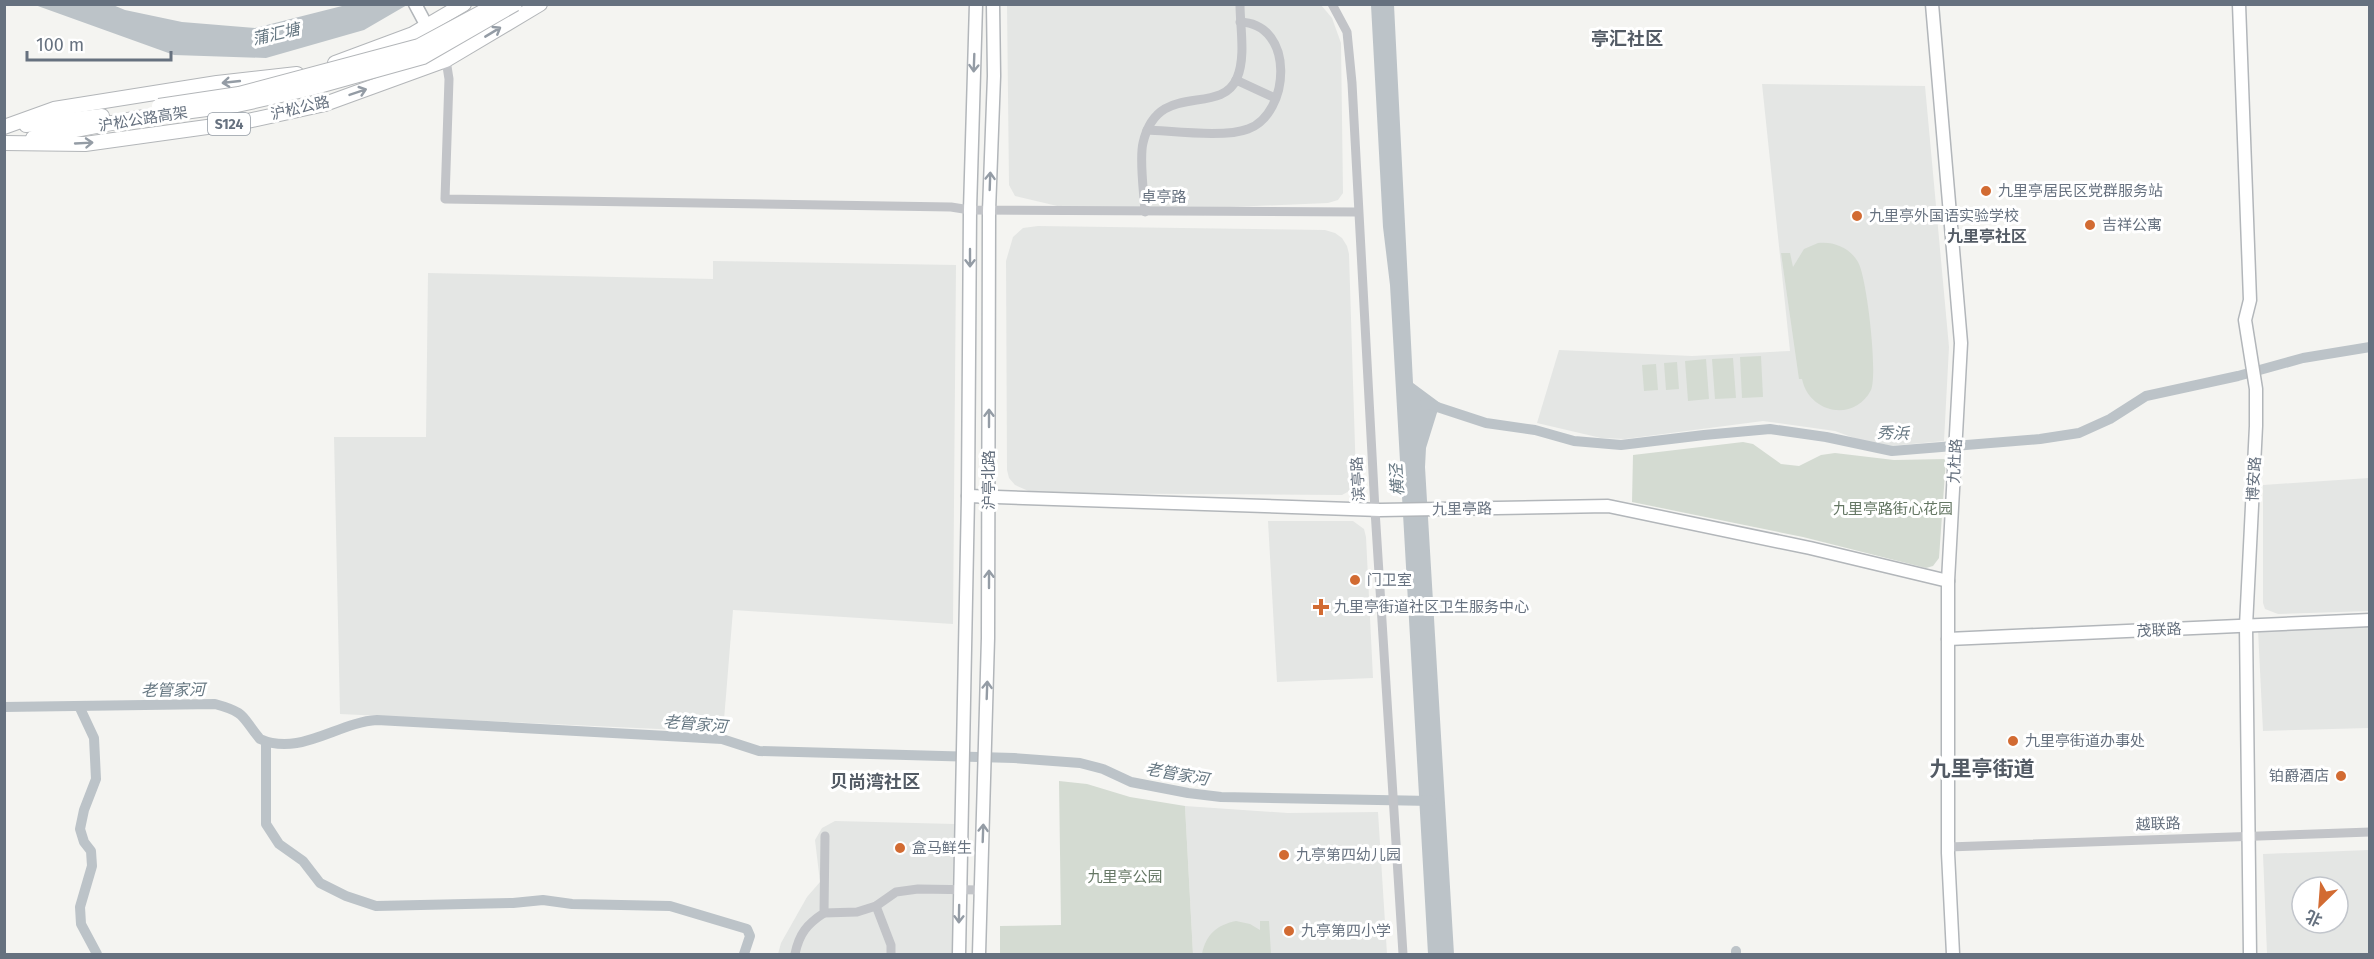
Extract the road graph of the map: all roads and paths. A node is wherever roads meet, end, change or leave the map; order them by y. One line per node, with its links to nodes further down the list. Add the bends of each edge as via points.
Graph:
1 (464, 4): 13 (main road)
2 (497, 4): 17 (main road, 沪松公路高架, bridge, via 419,46 239,93)
3 (515, 4): 17 (main road, 沪松公路高架, bridge, via 423,57 237,105)
4 (540, 4): 14 (main road, 沪松公路 / S124, one-way to 4)
5 (976, 4): 21 (street, 沪亭北路, one-way to 21)
6 (993, 4): 22 (street, 沪亭北路, one-way to 6)
7 (1240, 4): 12 (street)
8 (1332, 4): 24 (street, 滨亭路, via 1347,32)
9 (1932, 4): 28 (street, 九杜路, via 1961,343)
10 (2239, 4): 30 (street, 博安路, via 2250,300 2245,320 2256,389)
11 (416, 7): 13 (street)
12 (1240, 22): 15 (street, via 1240,67); 16 (street, via 1251,22 1274,39 1281,71)
13 (427, 26): 14 (street); 18 (main road, one-way to 18, via 307,73 54,109)
14 (446, 60): 20 (main road, 沪松公路 / S124, one-way to 14, via 85,144 243,122 325,104); 21 (street, 卓亭路, via 449,80 445,199)
15 (1236, 80): 16 (street); 19 (street, via 1215,97 1170,105 1155,115)
16 (1275, 98): 19 (street, via 1261,121 1250,129 1234,133)
17 (139, 114): 18 (main road, 沪松公路高架); 20 (main road, 沪松公路高架)
18 (8, 126)
19 (1147, 130): 23 (street, via 1142,145)
20 (4, 143)
21 (970, 210): 22 (street, 卓亭路); 25 (street, 沪亭北路, one-way to 25)
22 (989, 210): 23 (street, 卓亭路); 26 (street, 沪亭北路, one-way to 22)
23 (1145, 212): 24 (street, 卓亭路)
24 (1358, 212): 27 (street, 滨亭路)
25 (968, 496): 26 (street, 九里亭路); 36 (street, 沪亭北路)
26 (989, 497): 27 (street, 九里亭路); 37 (street, 沪亭北路, one-way to 26)
27 (1375, 510): 28 (street, 九里亭路, via 1608,506); 44 (street, 滨亭路)
28 (1948, 581): 31 (street, 九杜路)
29 (2370, 620): 30 (street, 茂联路)
30 (2246, 626): 31 (street, 茂联路); 34 (street, 博安路)
31 (1948, 639): 35 (street, 九杜路)
32 (2370, 832): 34 (street, 越联路)
33 (825, 836): 39 (street)
34 (2249, 836): 35 (street, 越联路); 46 (street, 博安路)
35 (1948, 847): 45 (street, 九杜路)
36 (960, 889): 37 (street); 38 (street, via 896,892); 42 (street, 沪亭北路, one-way to 42)
37 (981, 890): 43 (street, 沪亭北路)
38 (876, 906): 39 (street, via 857,912); 41 (street)
39 (825, 913): 40 (street, via 809,923 798,939)
40 (795, 954)
41 (891, 954)
42 (958, 954)
43 (979, 954)
44 (1404, 954)
45 (1953, 954)
46 (2250, 954)

